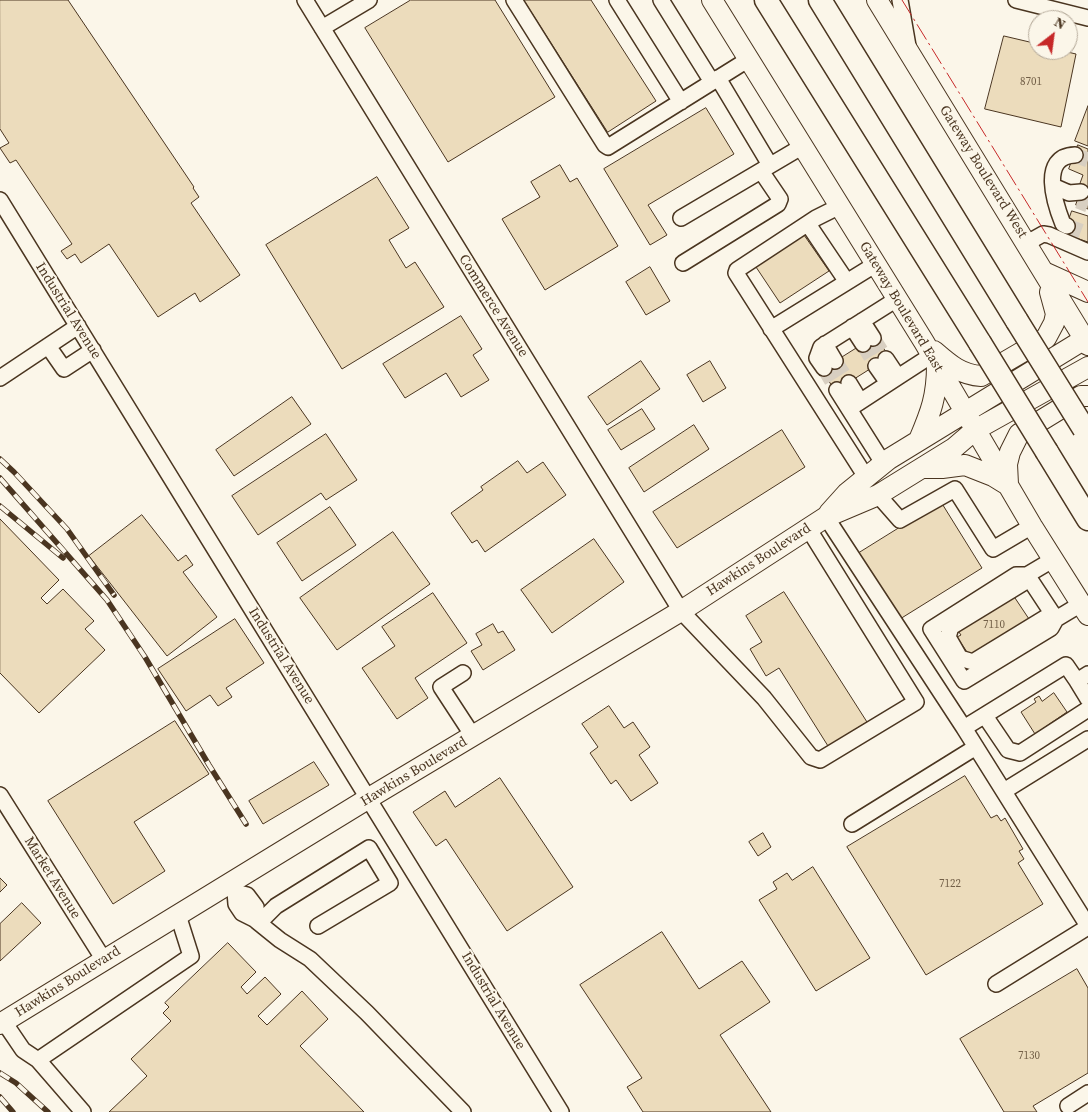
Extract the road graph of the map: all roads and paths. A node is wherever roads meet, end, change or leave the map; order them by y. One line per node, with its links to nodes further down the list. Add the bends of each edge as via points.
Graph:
1 (305, 0): 15 (street, Commerce Avenue)
2 (369, 0): 15 (street)
3 (514, 0): 21 (street, via 608,147)
4 (617, 0): 21 (street)
5 (661, 0): 19 (street)
6 (712, 0): 17 (main road, Gateway Boulevard East)
7 (758, 0): 18 (highway)
8 (766, 0): 18 (highway)
9 (820, 0): 20 (highway)
10 (834, 0): 20 (highway)
11 (877, 0): 16 (main road, Gateway Boulevard West)
12 (900, 0): 16 (street)
13 (1016, 0): 14 (street)
14 (1088, 18)
15 (322, 28): 72 (street, Commerce Avenue)
16 (908, 50): 32 (main road, Gateway Boulevard West)
17 (749, 59): 19 (street); 22 (main road, Gateway Boulevard East)
18 (808, 70): 66 (highway, bridge)
19 (715, 80): 21 (street); 24 (street)
20 (879, 94): 58 (highway, bridge)
21 (681, 102)
22 (802, 146): 24 (street); 28 (main road, Gateway Boulevard East)
23 (1074, 155): 25 (street, via 1057,161)
24 (766, 168): 29 (street); 34 (street, via 780,199 778,204)
25 (1053, 186): 26 (street); 30 (street)
26 (1076, 195)
27 (0, 200): 41 (street, Industrial Avenue)
28 (840, 206): 31 (street); 35 (main road, Gateway Boulevard East)
29 (681, 218)
30 (1065, 218)
31 (808, 224): 37 (street); 42 (street, via 737,270 737,276)
32 (1027, 243): 33 (street, via 1043,234 1050,235); 36 (main road, Gateway Boulevard West)
33 (1088, 252)
34 (682, 263)
35 (876, 264): 37 (street); 39 (main road, Gateway Boulevard East)
36 (1044, 272): 38 (main road); 43 (main road, Gateway Boulevard West); 47 (main road, via 1056,314 1046,338 980,376 953,368)
37 (847, 282): 42 (street)
38 (1088, 292)
39 (897, 298): 40 (street); 47 (main road, Gateway Boulevard East)
40 (857, 324): 44 (street); 49 (street, via 821,347 817,358)
41 (78, 326): 45 (street); 46 (street, Industrial Avenue)
42 (772, 329): 62 (street)
43 (1087, 340): 56 (main road, Hawkins Boulevard)
44 (868, 341)
45 (48, 346): 46 (street, via 64,369); 51 (street)
46 (93, 350): 87 (street, Industrial Avenue)
47 (931, 354): 52 (street); 56 (main road, Gateway Boulevard East); 59 (main road, via 935,397)
48 (881, 362): 52 (street)
49 (829, 365)
50 (1088, 367): 57 (main road, Hawkins Boulevard)
51 (0, 378)
52 (893, 380): 55 (street)
53 (843, 386): 55 (street)
54 (1088, 396): 63 (main road, via 1081,396 1019,434 1007,464)
55 (855, 405): 60 (street)
56 (964, 412): 57 (main road, Gateway Boulevard East); 59 (main road, Hawkins Boulevard)
57 (975, 430): 61 (main road, Hawkins Boulevard); 63 (main road, Gateway Boulevard East)
58 (1086, 432)
59 (919, 440): 60 (main road, Hawkins Boulevard)
60 (883, 463): 62 (main road, Hawkins Boulevard)
61 (922, 468): 63 (main road, via 965,465); 64 (main road, Hawkins Boulevard)
62 (866, 477): 65 (main road, Hawkins Boulevard)
63 (1008, 485): 67 (main road, Gateway Boulevard East)
64 (878, 495): 65 (main road, Hawkins Boulevard); 67 (street, via 900,520 956,489 993,549)
65 (826, 517): 68 (main road, Hawkins Boulevard); 77 (street)
66 (1088, 519)
67 (1032, 526): 69 (main road, Gateway Boulevard East)
68 (808, 528): 72 (main road, Hawkins Boulevard); 72 (street, Commerce Avenue, via 916,702 820,760 811,756 764,698)
69 (1054, 559): 70 (street); 71 (main road, Gateway Boulevard East)
70 (1028, 575): 73 (street); 73 (street, via 1023,583 951,627 948,638 960,658 973,662 1045,618); 76 (street, via 1016,575 931,629)
71 (1085, 609): 73 (street)
72 (681, 612): 82 (main road, Hawkins Boulevard)
73 (1056, 619): 76 (street, via 1050,628)
74 (463, 673): 82 (street, via 441,687)
75 (1082, 677): 78 (street); 80 (street, via 1066,665)
76 (964, 681): 77 (street)
77 (942, 695): 81 (street)
78 (1088, 699)
79 (1088, 709): 80 (street, via 1020,753 1008,750)
80 (985, 716): 81 (street)
81 (964, 728): 84 (street)
82 (473, 736): 87 (main road, Hawkins Boulevard)
83 (1088, 739): 85 (street)
84 (976, 747): 85 (street); 88 (street)
85 (1004, 791): 93 (street)
86 (0, 796): 94 (street, Market Avenue)
87 (369, 798): 89 (main road, Hawkins Boulevard); 102 (street, Industrial Avenue)
88 (852, 824)
89 (232, 888): 90 (main road, Hawkins Boulevard); 91 (street, via 242,913)
90 (178, 915): 94 (main road, Hawkins Boulevard); 97 (street, via 191,956)
91 (256, 921): 92 (street, via 369,848 390,883); 101 (street, via 310,959)
92 (318, 926)
93 (1088, 926): 95 (street)
94 (104, 960): 96 (main road, Hawkins Boulevard)
95 (996, 984)
96 (2, 1023): 97 (street, via 23,1050)
97 (38, 1060): 100 (street)
98 (1088, 1093): 99 (street)
99 (1068, 1106)
100 (83, 1112)
101 (463, 1112)
102 (561, 1112)

